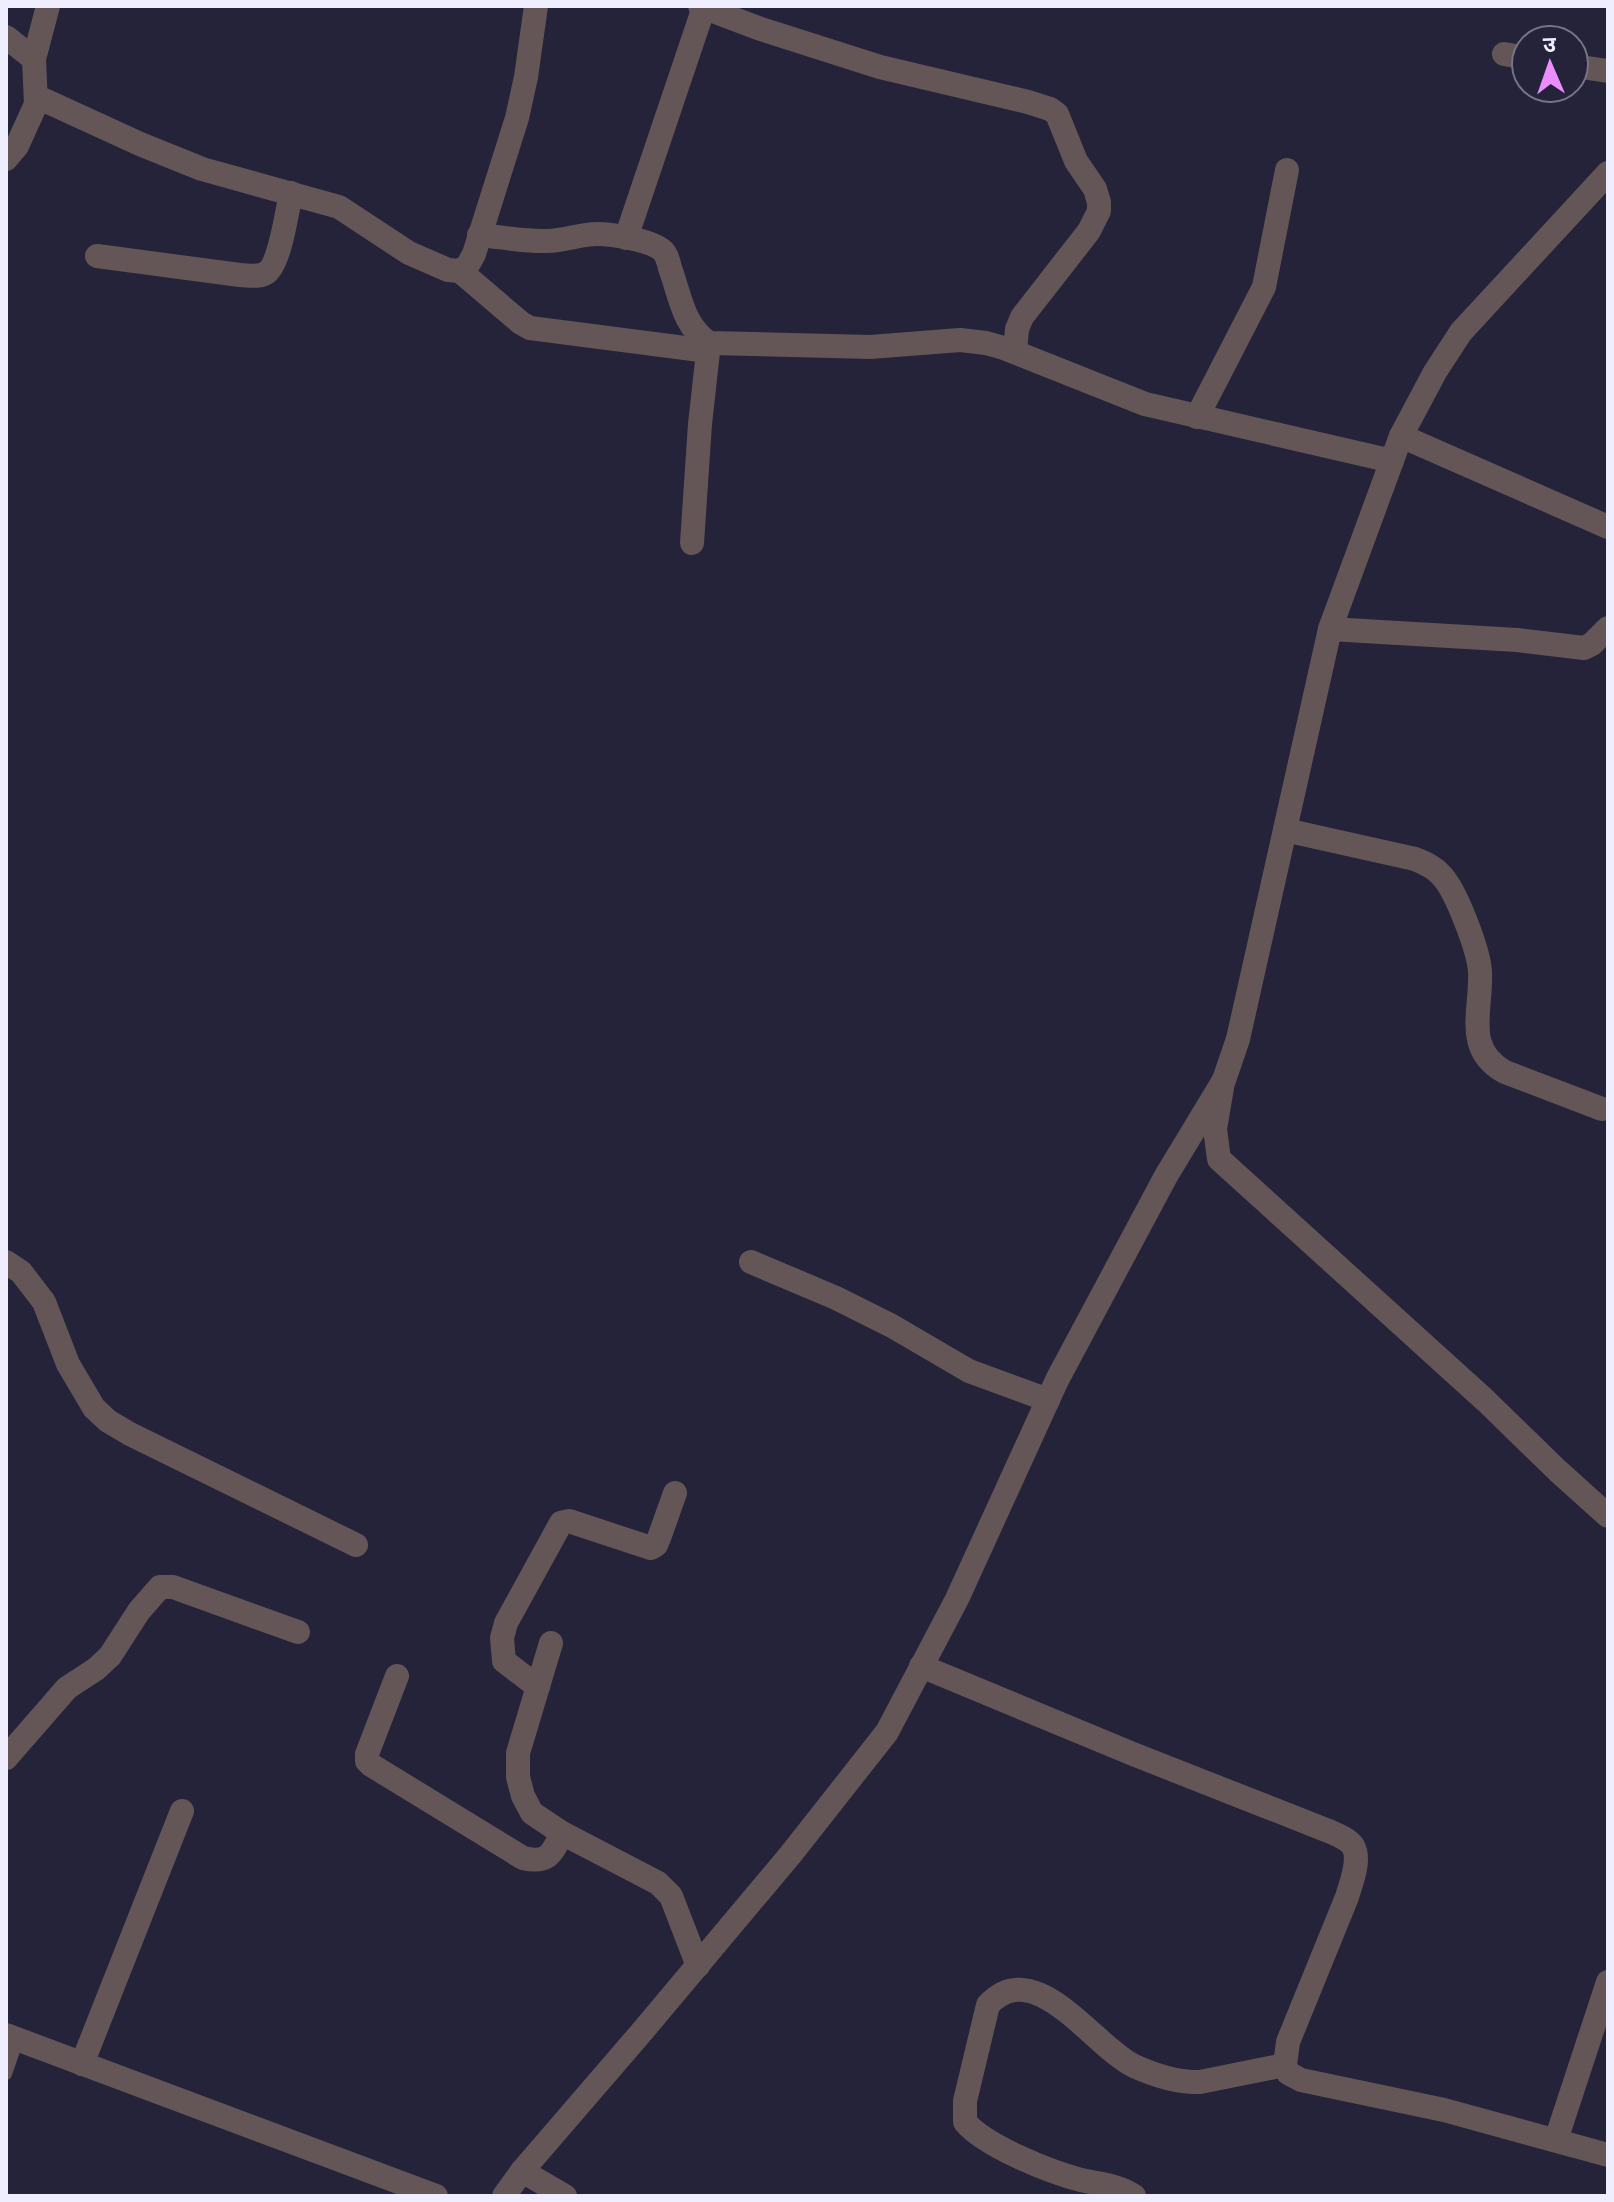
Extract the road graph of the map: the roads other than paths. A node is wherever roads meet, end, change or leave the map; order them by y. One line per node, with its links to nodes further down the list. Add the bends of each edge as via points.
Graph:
1 (48, 6): 5 (street)
2 (536, 6): 11 (street, via 517,118)
3 (702, 7): 12 (street); 16 (street, via 880,67 1028,102 1057,114 1076,161 1095,189 1099,211 1022,317)
4 (6, 37): 5 (street)
5 (34, 59): 6 (street)
6 (36, 104): 7 (street); 10 (street, via 54,103 202,169)
7 (6, 159)
8 (1287, 170): 17 (street, via 1264,287)
9 (1608, 173): 18 (street, via 1461,332)
10 (291, 193): 13 (street, via 276,257 259,275); 14 (street, via 339,207 409,253)
11 (479, 235): 12 (street, via 543,242 595,234); 14 (street, via 474,254)
12 (626, 238): 15 (street, via 663,251 687,320)
13 (97, 256)
14 (460, 271): 15 (street, via 530,328)
15 (709, 347): 16 (street, via 870,347 960,340); 21 (street)
16 (1015, 352): 17 (street, via 1145,404)
17 (1187, 414): 19 (street)
18 (1401, 436): 19 (street); 20 (street)
19 (1392, 461): 23 (street)
20 (1608, 527)
21 (692, 543)
22 (1608, 628): 23 (street, via 1584,648)
23 (1330, 629): 24 (street)
24 (1285, 830): 25 (street); 26 (street, via 1406,856 1443,876 1478,957 1481,1049 1505,1072)
25 (1224, 1080): 29 (street, via 1166,1176); 31 (street, via 1215,1129 1219,1159)
26 (1602, 1109)
27 (6, 1262): 32 (street, via 44,1302 68,1364 108,1421)
28 (751, 1262): 29 (street, via 892,1326 969,1371)
29 (1048, 1400): 35 (street)
30 (675, 1493): 37 (street, via 651,1548 569,1521 561,1523 502,1638 504,1661)
31 (1608, 1516)
32 (356, 1545)
33 (298, 1632): 38 (street, via 173,1587 160,1587 110,1656 67,1688)
34 (551, 1643): 37 (street)
35 (921, 1666): 41 (street, via 887,1732); 45 (street, via 1348,1840 1355,1865 1347,1897 1288,2042)
36 (397, 1676): 40 (street, via 367,1754 371,1765 523,1858 546,1858)
37 (538, 1687): 40 (street, via 518,1753 518,1777 532,1813)
38 (6, 1758)
39 (182, 1811): 44 (street)
40 (562, 1833): 41 (street, via 658,1883 671,1896)
41 (698, 1966): 49 (street)
42 (1608, 1982): 47 (street)
43 (12, 2037): 44 (street); 46 (lane)
44 (82, 2064): 50 (street)
45 (1285, 2065): 47 (street, via 1301,2080); 53 (street, via 1200,2082 1169,2079 1133,2065 1037,1992 998,1994 988,2005 965,2101 965,2122 1012,2153)
46 (6, 2074)
47 (1563, 2141): 48 (street)
48 (1607, 2154)
49 (522, 2171): 51 (street); 52 (street)
50 (436, 2196)
51 (504, 2196)
52 (565, 2196)
53 (1134, 2196)

